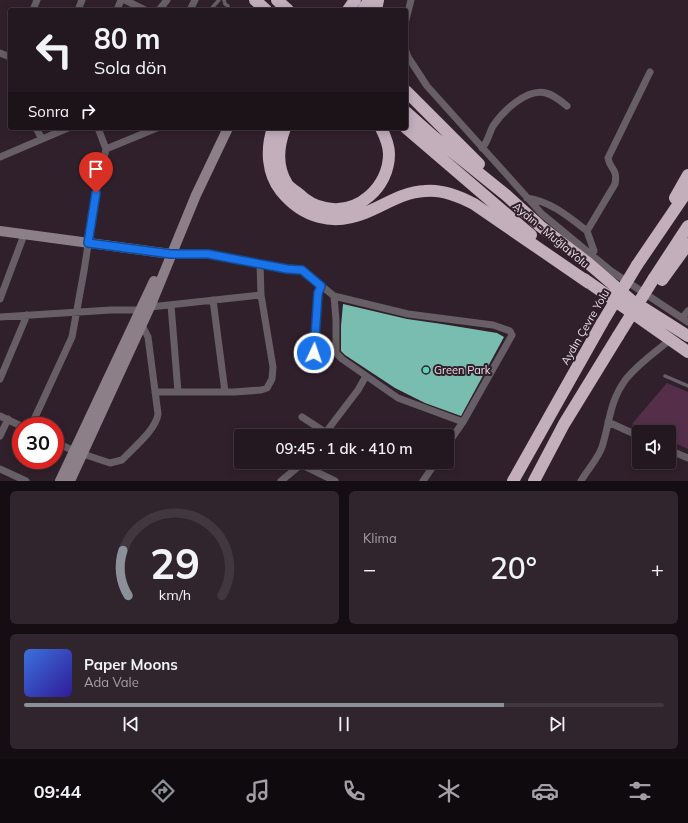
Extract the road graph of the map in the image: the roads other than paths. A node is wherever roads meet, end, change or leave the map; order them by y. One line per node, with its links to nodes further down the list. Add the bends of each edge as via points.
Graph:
1 (125, 0): 9 (street)
2 (167, 0): 10 (street)
3 (219, 0): 11 (lane)
4 (224, 0): 8 (lane)
5 (255, 0): 12 (highway)
6 (277, 0): 13 (highway)
7 (411, 0): 14 (street)
8 (228, 6)
9 (141, 8)
10 (161, 8)
11 (212, 8)
12 (264, 8)
13 (286, 8)
14 (408, 12)
15 (408, 57): 30 (street, via 427,86)
16 (650, 72): 39 (street, via 608,158 614,169 615,184)
17 (408, 93): 35 (highway)
18 (567, 106): 30 (street, via 548,93 528,94 500,118)
19 (408, 114): 35 (highway, Aydın - Muğla Yolu)
20 (37, 130): 29 (street)
21 (63, 130): 29 (street)
22 (99, 130): 31 (street)
23 (151, 130): 31 (street)
24 (227, 130): 44 (main road)
25 (272, 130): 48 (highway, via 268,154 270,170 278,187 289,201 304,212 329,219 352,217 411,193 425,190 450,194 474,204)
26 (284, 130): 27 (highway, via 280,141 279,162 288,184 306,201 325,208 343,209 363,201 382,182 389,154)
27 (382, 130)
28 (408, 130): 48 (highway, Aydın - Muğla Yolu)
29 (42, 139): 32 (street)
30 (482, 148): 36 (street)
31 (106, 149): 41 (street)
32 (0, 157)
33 (688, 175): 43 (highway)
34 (688, 190): 43 (highway, Aydın Çevre Yolu)
35 (506, 195): 45 (highway, Aydın - Muğla Yolu, via 540,226)
36 (527, 198): 39 (street, via 544,202 563,212); 45 (street)
37 (688, 226): 47 (highway)
38 (0, 231): 40 (main road)
39 (587, 231): 45 (street, via 594,251)
40 (24, 234): 41 (main road); 52 (street)
41 (88, 243): 44 (main road); 57 (street)
42 (688, 244): 47 (highway)
43 (645, 251): 99 (highway, Aydın Çevre Yolu, bridge)
44 (171, 254): 46 (street, via 208,254); 55 (main road)
45 (590, 259): 60 (street); 62 (highway, Aydın - Muğla Yolu, via 632,300)
46 (260, 264): 49 (street, via 302,270); 50 (street)
47 (657, 280): 100 (highway, bridge, via 618,336 564,424)
48 (589, 283): 63 (highway, Aydın - Muğla Yolu)
49 (321, 286): 51 (street); 65 (street, via 318,293)
50 (262, 295): 53 (street); 72 (street, via 273,367 272,379 267,388 262,390)
51 (334, 296): 66 (street, via 336,353); 78 (street, via 408,314 493,325 510,332 512,335)
52 (0, 299)
53 (213, 300): 54 (street); 72 (street)
54 (171, 305): 55 (street); 71 (street)
55 (146, 308): 57 (street); 61 (main road); 86 (main road)
56 (688, 311): 60 (street)
57 (77, 312): 58 (street); 74 (street, via 72,336)
58 (27, 315): 59 (street); 68 (street)
59 (0, 317)
60 (685, 320)
61 (142, 325): 70 (street, via 148,337); 86 (main road)
62 (688, 336)
63 (670, 340): 64 (highway, Aydın - Muğla Yolu); 79 (street, via 627,378 618,391)
64 (688, 352)
65 (314, 353)
66 (366, 376): 78 (street, via 398,398); 81 (street)
67 (665, 376): 69 (lane)
68 (0, 379)
69 (688, 386)
70 (155, 392): 71 (street); 86 (street, via 157,420 122,460 110,463)
71 (178, 392): 72 (street)
72 (225, 392)
73 (0, 416): 76 (street)
74 (35, 417)
75 (302, 417): 80 (street)
76 (8, 419): 77 (street); 84 (street)
77 (12, 421)
78 (463, 422): 83 (street)
79 (608, 422): 82 (street); 101 (street, via 602,448)
80 (318, 429)
81 (328, 429)
82 (632, 433)
83 (454, 435)
84 (0, 436)
85 (64, 446): 86 (street)
86 (78, 452): 94 (main road); 95 (main road)
87 (676, 453): 88 (street)
88 (688, 458)
89 (0, 469): 93 (street)
90 (294, 469): 96 (street)
91 (312, 469): 97 (street)
92 (431, 469): 98 (street)
93 (26, 481)
94 (60, 481)
95 (70, 481)
96 (281, 481)
97 (334, 481)
98 (423, 481)
99 (513, 481)
100 (534, 481)
101 (581, 481)

